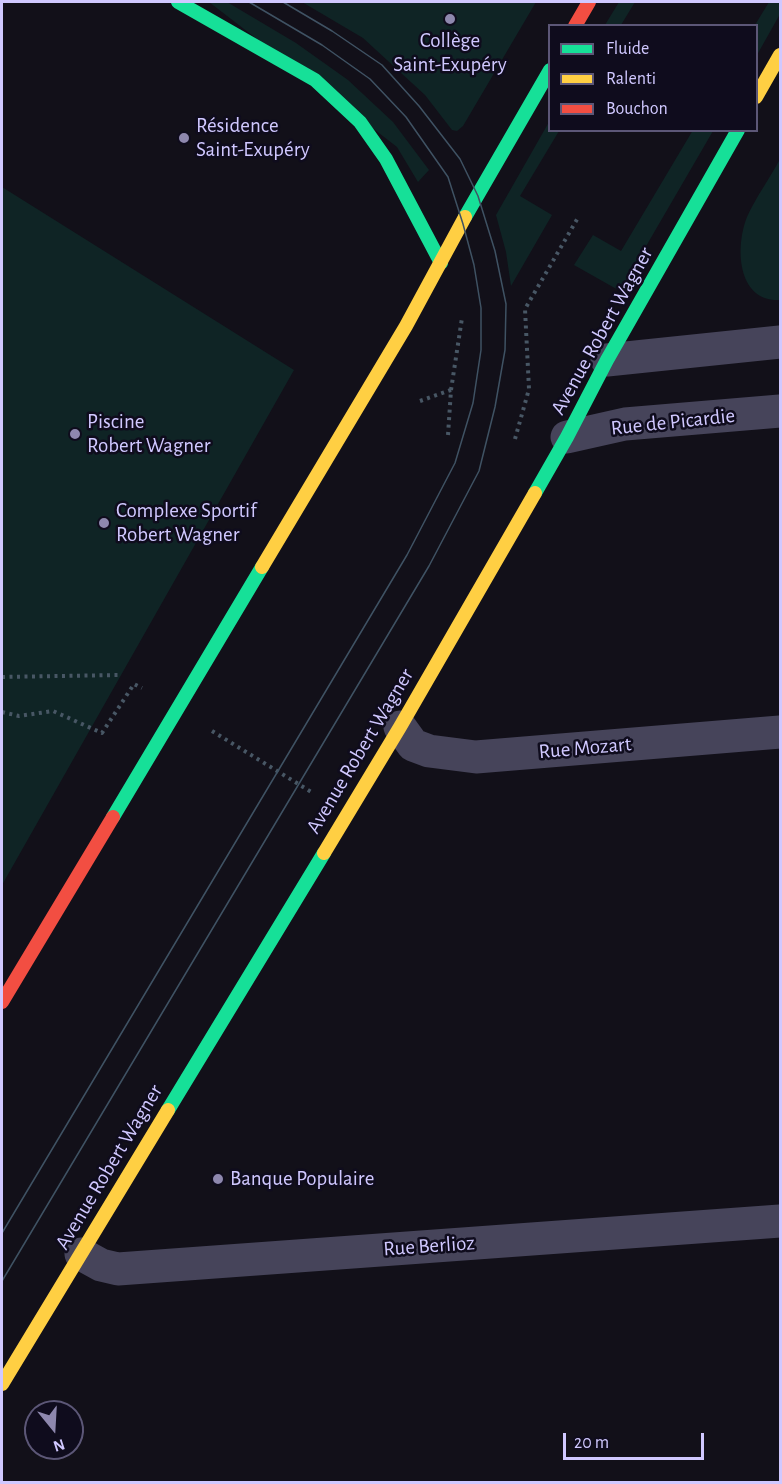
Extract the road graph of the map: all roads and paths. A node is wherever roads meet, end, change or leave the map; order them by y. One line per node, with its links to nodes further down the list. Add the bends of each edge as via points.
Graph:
1 (178, 2): 9 (main road, via 315,80 360,122 386,159)
2 (589, 2): 3 (main road)
3 (576, 24)
4 (780, 55): 6 (main road)
5 (548, 72): 9 (main road)
6 (758, 94)
7 (737, 132): 12 (main road, Avenue Robert Wagner)
8 (579, 216): 18 (path, via 525,309 528,389)
9 (441, 263): 21 (main road)
10 (462, 318): 13 (path)
11 (780, 342): 12 (street)
12 (608, 360): 17 (main road, Avenue Robert Wagner)
13 (451, 390): 14 (path); 16 (path)
14 (420, 401)
15 (780, 411): 17 (street, Rue de Picardie, via 625,424)
16 (448, 435)
17 (567, 437): 23 (main road, Avenue Robert Wagner)
18 (514, 445)
19 (121, 675): 20 (path)
20 (2, 677)
21 (177, 710): 22 (path, via 134,684 102,733 52,711 19,716); 25 (path); 26 (main road)
22 (2, 712)
23 (400, 727): 24 (street, Rue Mozart, via 413,745 476,757); 28 (main road, Avenue Robert Wagner)
24 (780, 732)
25 (316, 794)
26 (2, 1002)
27 (780, 1221): 28 (street, Rue Berlioz, via 118,1269)
28 (81, 1254): 29 (main road, Avenue Robert Wagner)
29 (2, 1384)

